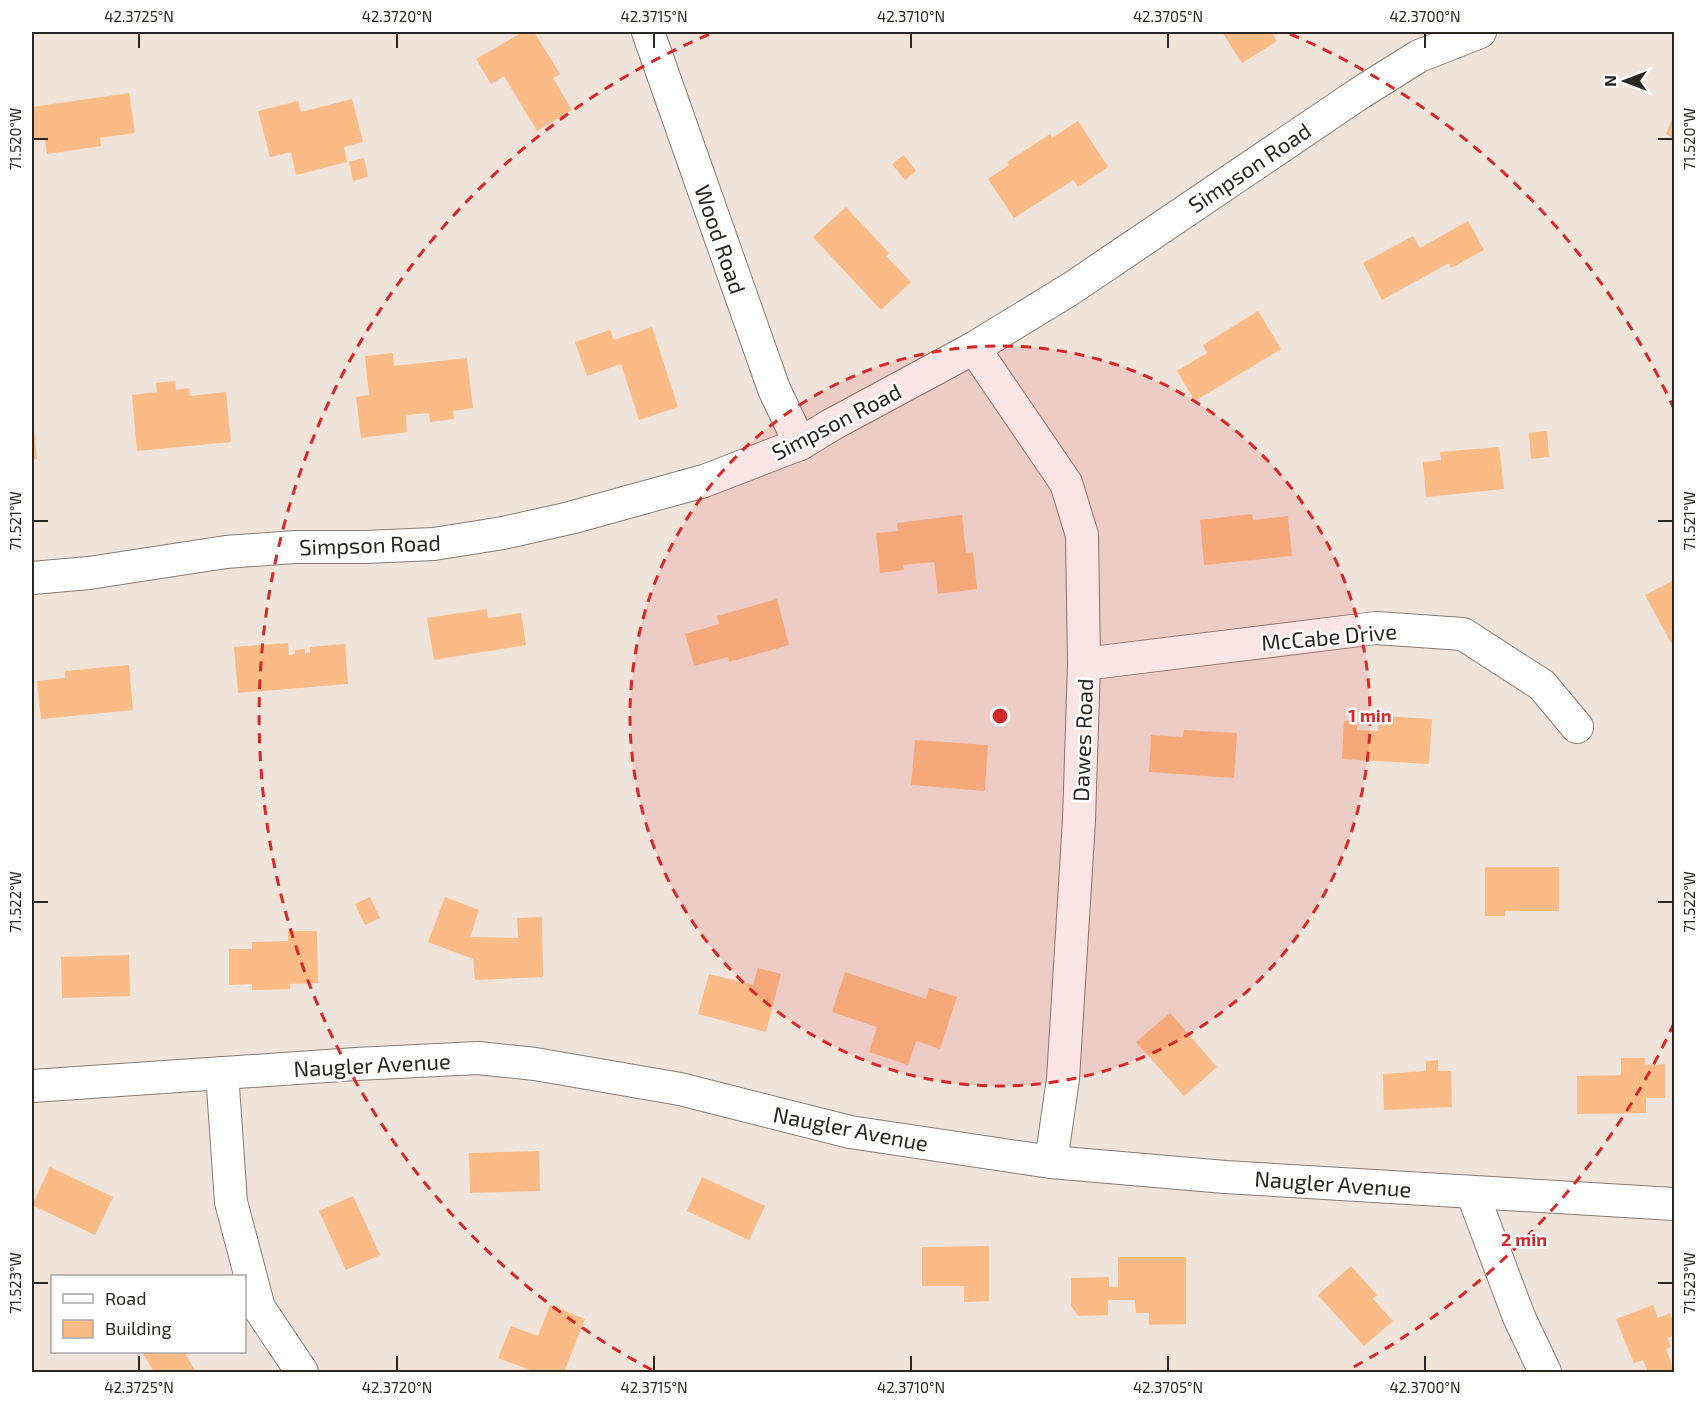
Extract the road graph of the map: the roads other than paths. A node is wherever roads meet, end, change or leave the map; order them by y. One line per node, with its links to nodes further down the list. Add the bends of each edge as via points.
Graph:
1 (648, 32): 4 (street, Wood Road, via 774,389)
2 (1480, 32): 3 (street, Simpson Road, via 1419,56 1072,288)
3 (974, 348): 4 (street, Simpson Road); 6 (street, Dawes Road, via 1065,483 1082,535)
4 (800, 444): 5 (street, Simpson Road, via 704,481 503,533 434,544 226,552)
5 (32, 578)
6 (1084, 664): 7 (street, McCabe Drive, via 1376,628 1464,634 1542,686); 10 (street, Dawes Road, via 1063,1078)
7 (1577, 727)
8 (222, 1073): 9 (street, Naugler Avenue); 10 (street, Naugler Avenue, via 478,1058 535,1064 680,1089 850,1132); 13 (street, via 231,1202 259,1308)
9 (32, 1086)
10 (1051, 1162): 11 (street, Naugler Avenue)
11 (1472, 1192): 12 (street, Naugler Avenue); 14 (street, via 1519,1317)
12 (1674, 1204)
13 (302, 1372)
14 (1545, 1372)

